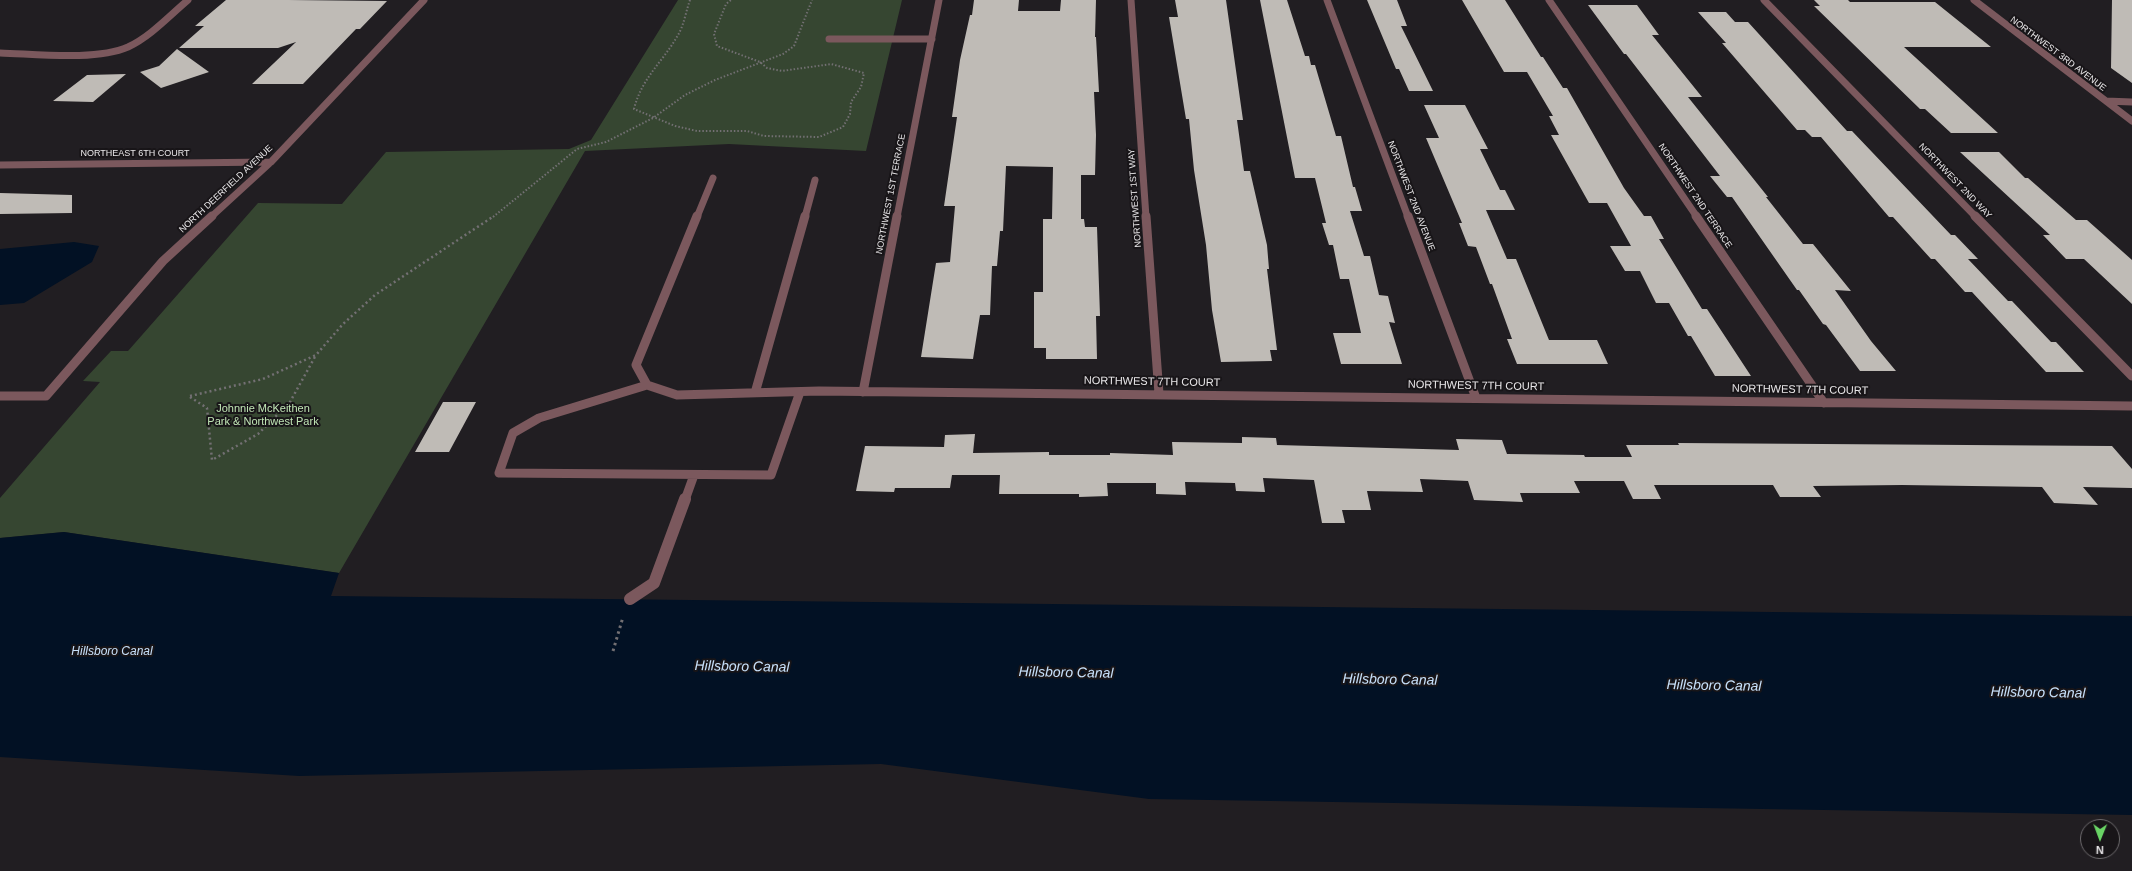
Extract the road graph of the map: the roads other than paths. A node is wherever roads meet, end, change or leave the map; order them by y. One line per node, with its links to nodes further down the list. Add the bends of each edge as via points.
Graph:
1 (188, 0): 11 (street, via 137,42 120,50 94,53)
2 (424, 0): 15 (street, NORTH DEERFIELD AVENUE)
3 (939, 0): 10 (street, NORTHWEST 1ST TERRACE)
4 (1131, 0): 24 (street, NORTHWEST 1ST WAY)
5 (1327, 0): 26 (street, NORTHWEST 2ND AVENUE)
6 (1550, 0): 27 (street, NORTHWEST 2ND TERRACE)
7 (1764, 0): 19 (street, NORTHWEST 2ND WAY)
8 (1974, 0): 12 (street, NORTHWEST 3RD AVENUE)
9 (830, 39): 10 (street)
10 (932, 39): 22 (street, NORTHWEST 1ST TERRACE)
11 (0, 53)
12 (2106, 101): 13 (street); 14 (street, NORTHWEST 3RD AVENUE)
13 (2132, 102)
14 (2132, 121)
15 (271, 162): 16 (street, NORTHEAST 6TH COURT); 25 (street, NORTH DEERFIELD AVENUE, via 163,261 46,396)
16 (0, 165)
17 (713, 178): 20 (street, via 636,365)
18 (815, 180): 23 (street)
19 (2132, 376)
20 (647, 385): 23 (street, NORTHWEST 7TH COURT, via 677,396); 29 (street, via 539,418 513,433 499,473)
21 (800, 392): 22 (street, NORTHWEST 7TH COURT); 23 (street, NORTHWEST 7TH COURT); 29 (street, via 771,475)
22 (863, 392): 24 (street, NORTHWEST 7TH COURT)
23 (755, 393)
24 (1159, 394): 26 (street, NORTHWEST 7TH COURT)
25 (0, 396)
26 (1476, 398): 27 (street, NORTHWEST 7TH COURT)
27 (1824, 402): 28 (street, NORTHWEST 7TH COURT)
28 (2132, 406)
29 (694, 475): 30 (street, via 654,583)
30 (630, 598)

